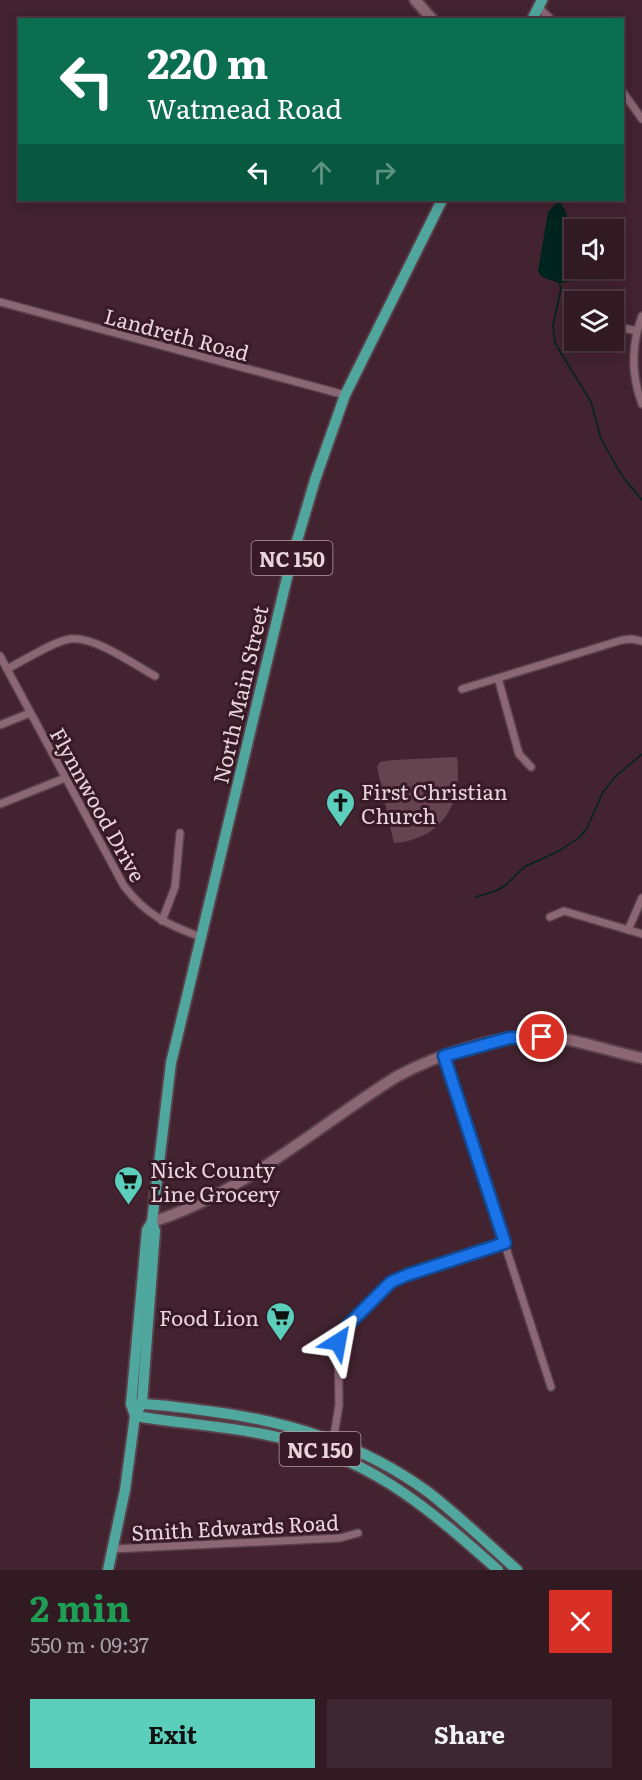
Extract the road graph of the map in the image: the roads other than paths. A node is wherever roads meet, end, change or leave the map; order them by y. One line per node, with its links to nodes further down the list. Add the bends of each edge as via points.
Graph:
1 (415, 0): 3 (street)
2 (540, 4): 4 (main road); 5 (street)
3 (431, 18)
4 (533, 18)
5 (550, 18)
6 (624, 94): 7 (street)
7 (642, 119)
8 (442, 201): 13 (main road, North Main Street / NC 150)
9 (0, 302): 13 (street, Landreth Road)
10 (642, 316): 12 (street)
11 (624, 328): 12 (street)
12 (637, 331): 14 (street, via 633,366)
13 (345, 395): 32 (main road, North Main Street / NC 150, via 291,561)
14 (642, 404)
15 (642, 641): 19 (street, via 622,640)
16 (0, 656): 17 (street, Flynnwood Drive)
17 (7, 669): 18 (street, via 61,641 77,639 105,648); 21 (street, Flynnwood Drive)
18 (155, 676)
19 (498, 678): 20 (street); 23 (street, via 516,748)
20 (462, 689)
21 (30, 713): 22 (street); 24 (street, Flynnwood Drive)
22 (0, 725)
23 (531, 767)
24 (65, 778): 25 (street); 29 (street, Flynnwood Drive, via 124,886 139,905)
25 (0, 804)
26 (180, 833): 29 (street, via 175,887)
27 (642, 898): 30 (street)
28 (550, 917): 30 (street, via 564,911)
29 (162, 921): 32 (street, Flynnwood Drive)
30 (628, 930): 31 (street)
31 (642, 934)
32 (201, 937): 35 (main road, North Main Street / NC 150, via 168,1078)
33 (444, 1056): 34 (street, via 509,1038 551,1037); 35 (street, via 396,1077 220,1193 190,1209); 36 (street)
34 (642, 1058)
35 (152, 1221): 38 (main road, North Main Street / NC 150, via 147,1230)
36 (505, 1243): 37 (street); 40 (street, via 391,1282 343,1330 338,1342 339,1405)
37 (551, 1387)
38 (137, 1403): 39 (main road, North Main Street / NC 150); 40 (main road, NC 150, via 252,1417)
39 (135, 1416): 42 (main road, North Main Street); 43 (main road, NC 150, via 262,1434 327,1452 399,1488)
40 (333, 1441): 47 (main road, NC 150, via 418,1485)
41 (358, 1533): 42 (street, Smith Edwards Road, via 340,1538)
42 (113, 1549): 44 (main road, North Main Street)
43 (477, 1551): 45 (main road, NC 150); 46 (main road, via 485,1551)
44 (108, 1570)
45 (498, 1570)
46 (510, 1570)
47 (517, 1570)

